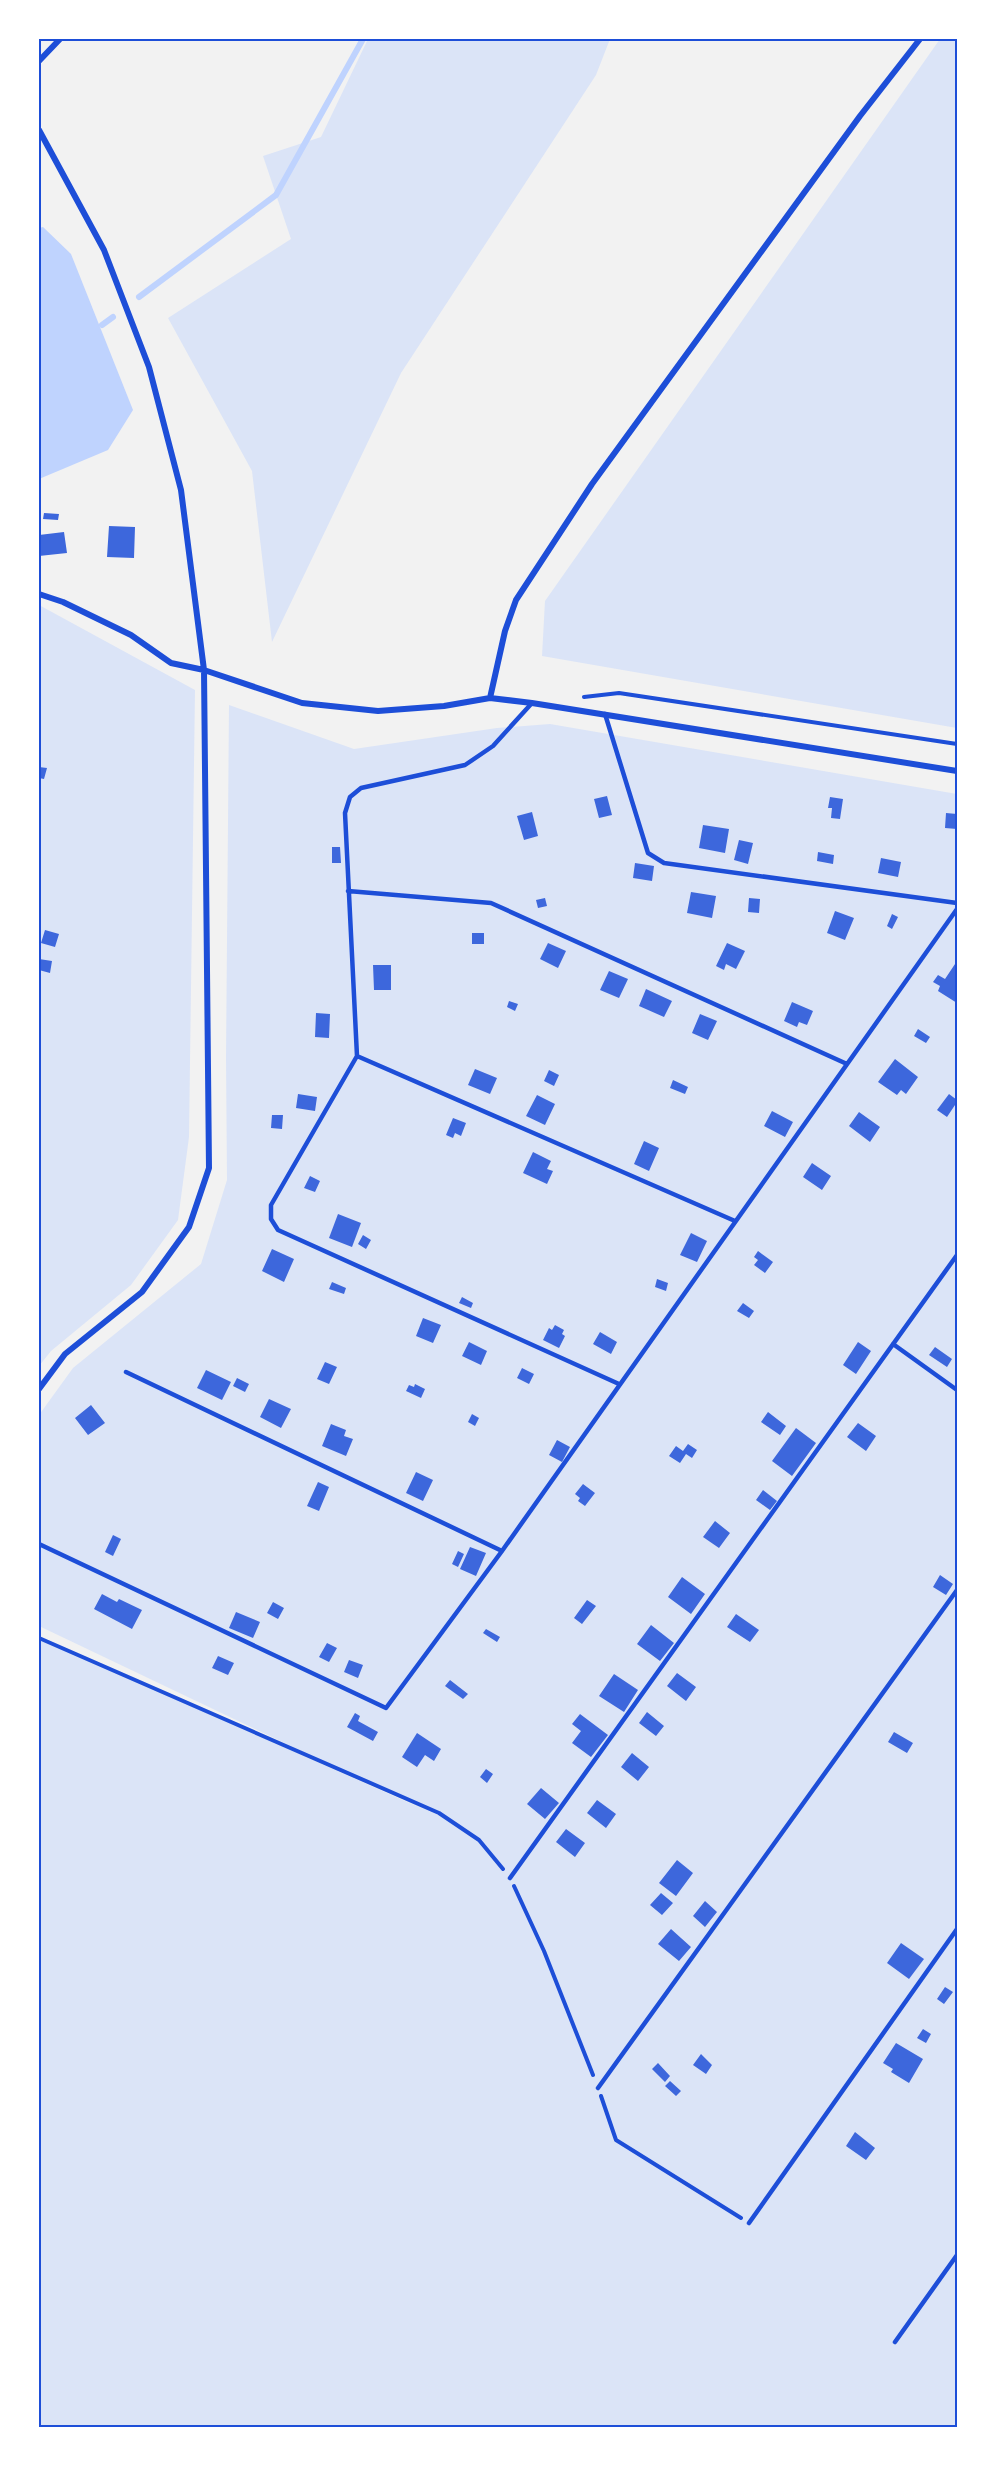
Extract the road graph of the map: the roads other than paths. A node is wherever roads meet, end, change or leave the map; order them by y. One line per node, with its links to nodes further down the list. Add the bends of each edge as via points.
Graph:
1 (60, 39): 3 (street)
2 (920, 39): 7 (street, via 592,484 516,600)
3 (39, 61)
4 (39, 130): 6 (street, via 104,250 149,367 181,490)
5 (39, 594): 6 (street, via 131,635 171,663)
6 (204, 670): 7 (street, via 302,703 378,711); 21 (street, via 209,1168 189,1227 142,1292 65,1354)
7 (490, 698): 8 (street)
8 (532, 703): 9 (street); 11 (lane, via 493,746 465,765 361,788 350,797 345,813)
9 (605, 714): 10 (street); 12 (lane, via 648,853 664,863)
10 (957, 771)
11 (348, 891): 14 (lane); 15 (lane, via 491,903)
12 (957, 903)
13 (957, 909): 15 (lane)
14 (357, 1056): 16 (lane); 20 (lane, via 271,1205 271,1219 278,1230)
15 (847, 1064): 16 (lane)
16 (735, 1221): 20 (lane)
17 (957, 1255): 18 (lane)
18 (893, 1344): 22 (lane); 26 (lane)
19 (126, 1372): 24 (lane)
20 (619, 1384): 24 (lane)
21 (39, 1389)
22 (957, 1390)
23 (39, 1544): 24 (lane, via 386,1708)
24 (502, 1551)
25 (957, 1590): 28 (lane)
26 (510, 1878)
27 (957, 1929): 29 (lane)
28 (598, 2088)
29 (749, 2223)
30 (957, 2255): 31 (lane)
31 (895, 2342)

